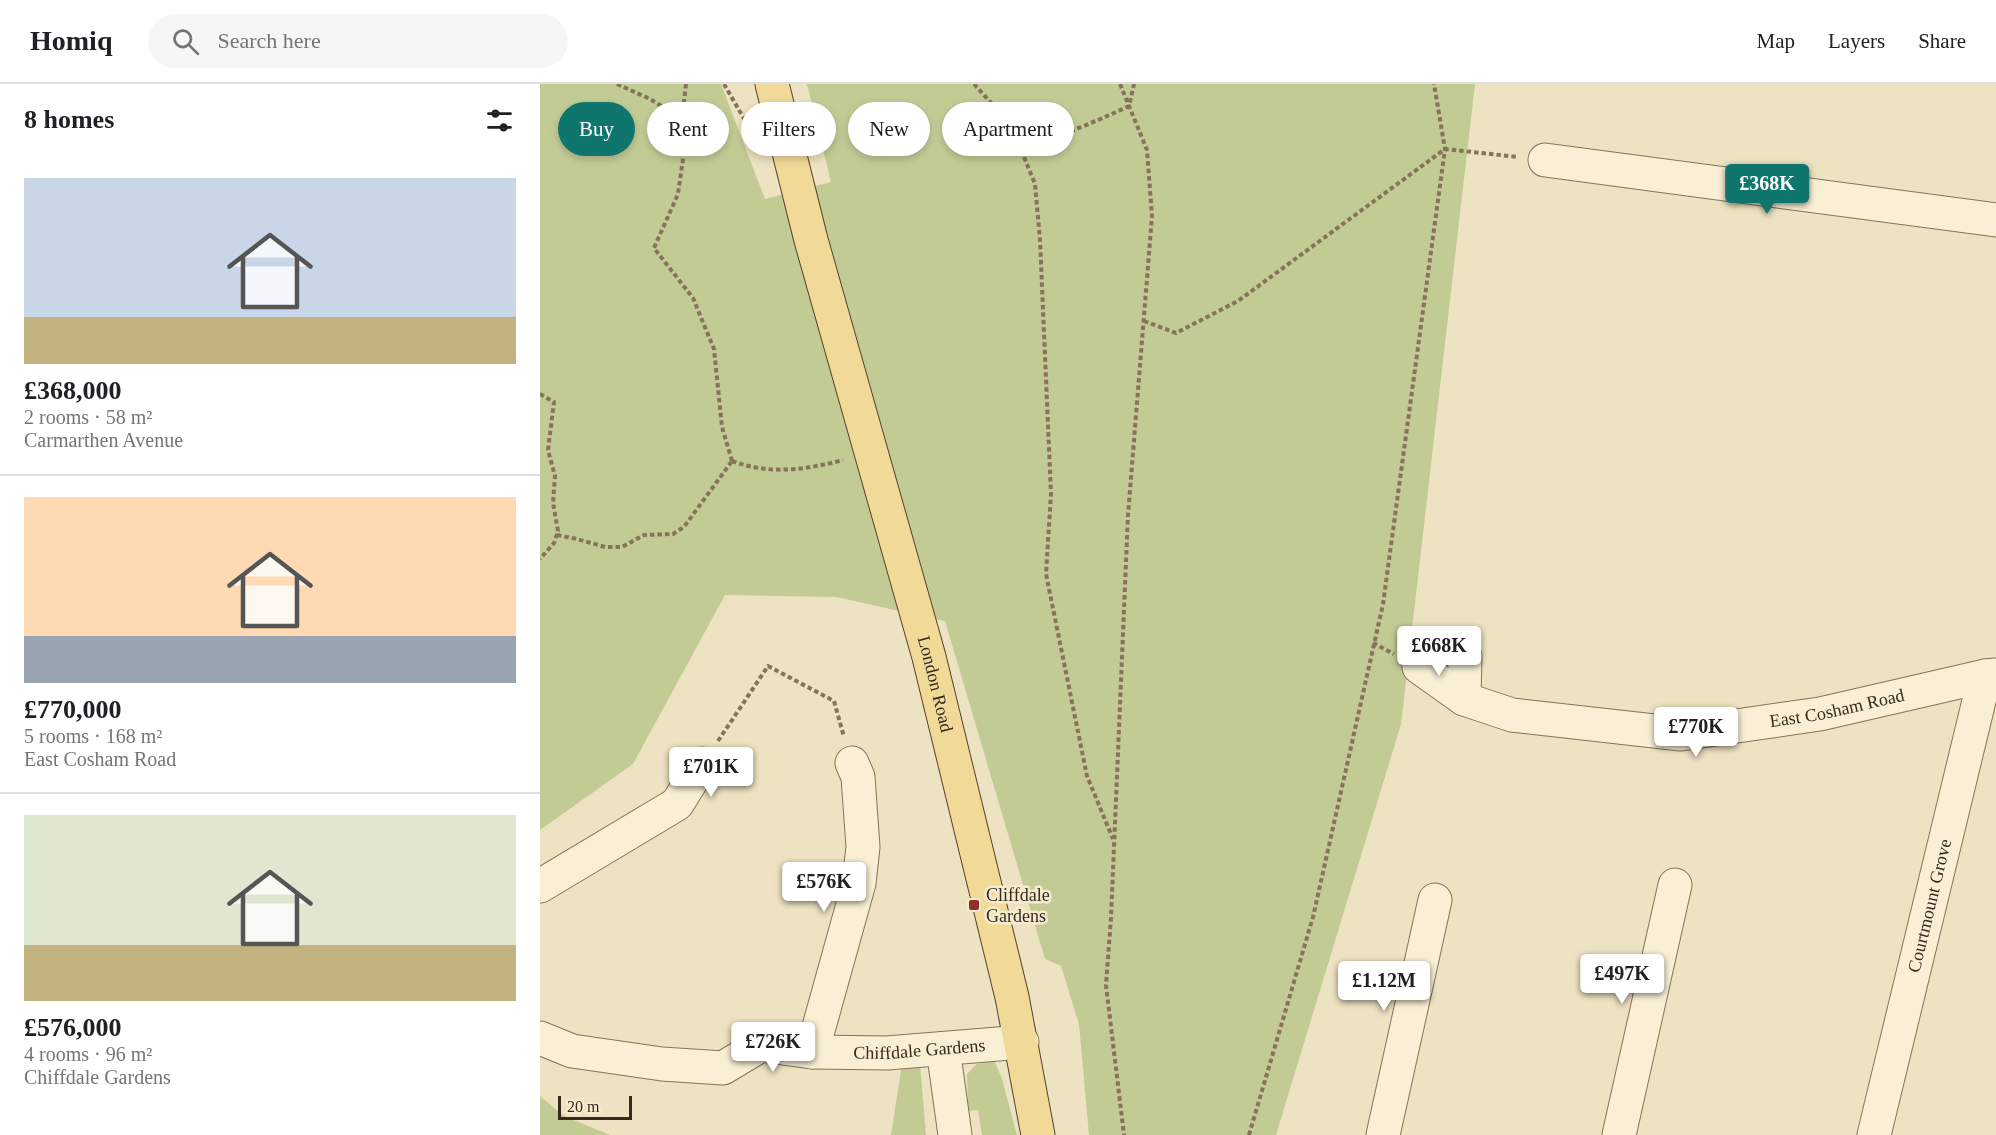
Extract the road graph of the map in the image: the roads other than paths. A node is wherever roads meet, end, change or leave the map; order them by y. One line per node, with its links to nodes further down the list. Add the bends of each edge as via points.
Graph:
1 (748, 84): 5 (main road, London Road)
2 (772, 84): 5 (main road, London Road)
3 (1545, 160): 4 (street)
4 (1996, 220)
5 (811, 240): 16 (main road, London Road, via 929,657)
6 (1465, 656): 9 (street)
7 (1419, 667): 9 (street, East Cosham Road)
8 (1990, 676): 9 (street, East Cosham Road, via 1820,714 1681,734 1512,716); 23 (street, Courtmount Grove)
9 (1464, 699)
10 (852, 763): 18 (street, via 858,777 863,847 859,883)
11 (702, 764): 13 (street, via 677,804)
12 (1675, 885): 22 (street)
13 (540, 886)
14 (1435, 900): 21 (street)
15 (540, 1038): 18 (street, Chiffdale Gardens, via 572,1051 723,1068 760,1045)
16 (1022, 1042): 17 (street, Chiffdale Gardens); 20 (main road, London Road)
17 (942, 1049): 18 (street, Chiffdale Gardens); 19 (street)
18 (812, 1052)
19 (955, 1135)
20 (1038, 1135)
21 (1383, 1135)
22 (1619, 1135)
23 (1874, 1135)

